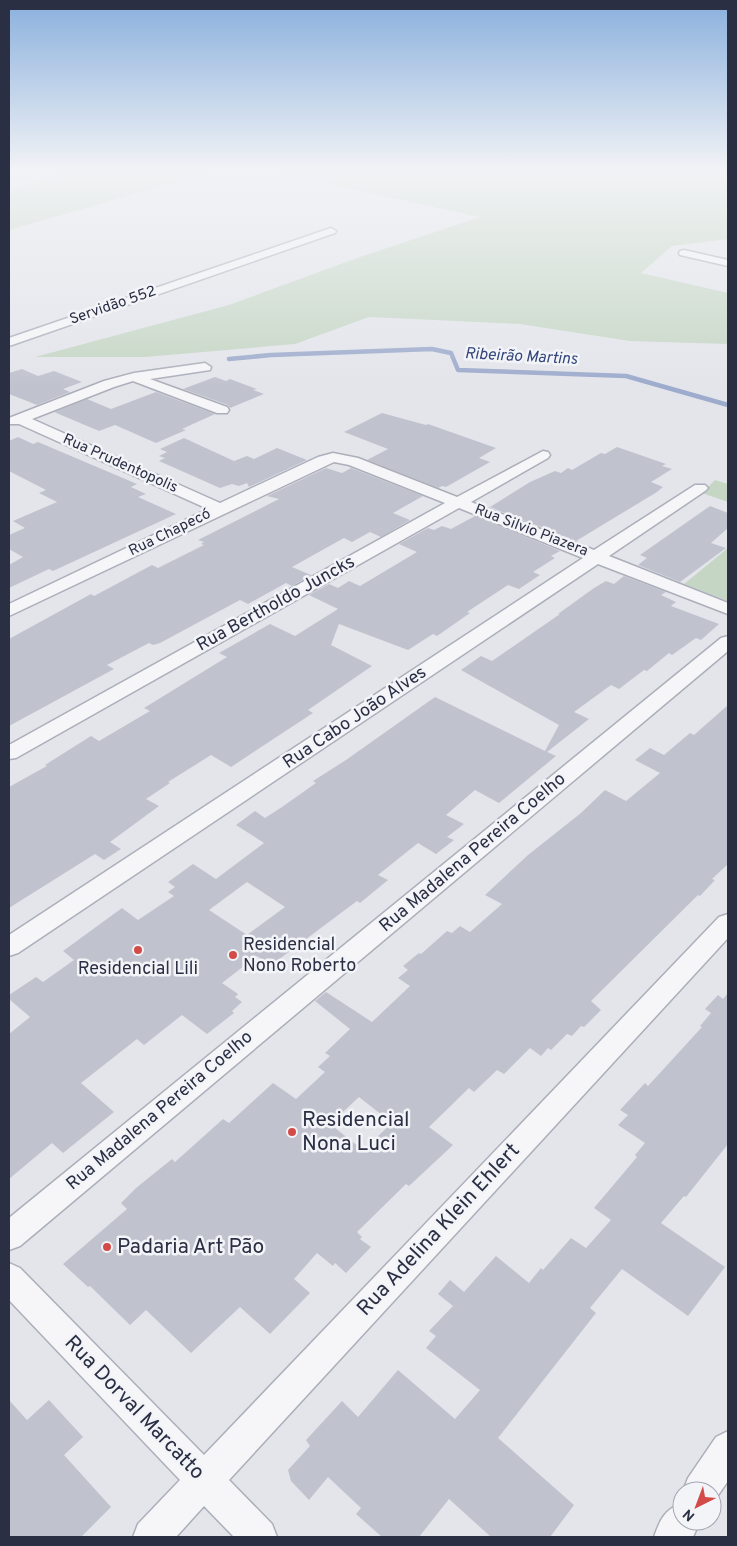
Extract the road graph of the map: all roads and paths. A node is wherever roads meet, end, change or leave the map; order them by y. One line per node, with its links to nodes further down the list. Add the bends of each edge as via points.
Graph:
1 (293, 244): 4 (street, Servidão 552)
2 (684, 253): 3 (street)
3 (728, 263)
4 (9, 342)
5 (205, 367): 6 (street)
6 (134, 377): 7 (street); 8 (street)
7 (222, 410)
8 (14, 421): 13 (street, Rua Prudentopolis)
9 (543, 455): 12 (street, Rua Bertholdo Juncks)
10 (333, 457): 12 (street, Rua Silvio Piazera, via 354,461); 13 (street, Rua Chapecó)
11 (700, 488): 14 (street, Rua Cabo João Alves)
12 (459, 502): 14 (street, Rua Silvio Piazera); 18 (street, Rua Bertholdo Juncks)
13 (220, 509): 16 (street, Rua Chapecó)
14 (598, 557): 15 (street, Rua Silvio Piazera); 20 (street, Rua Cabo João Alves)
15 (728, 609)
16 (9, 611)
17 (728, 642): 21 (street, Rua Madalena Pereira Coelho)
18 (9, 753)
19 (728, 923): 24 (street, Rua Adelina Klein Ehlert)
20 (9, 947)
21 (9, 1236)
22 (9, 1278): 24 (street, Rua Dorval Marcatto)
23 (728, 1449): 25 (street)
24 (204, 1481): 26 (street, Rua Adelina Klein Ehlert); 27 (street, Rua Dorval Marcatto)
25 (707, 1481)
26 (151, 1537)
27 (259, 1537)

